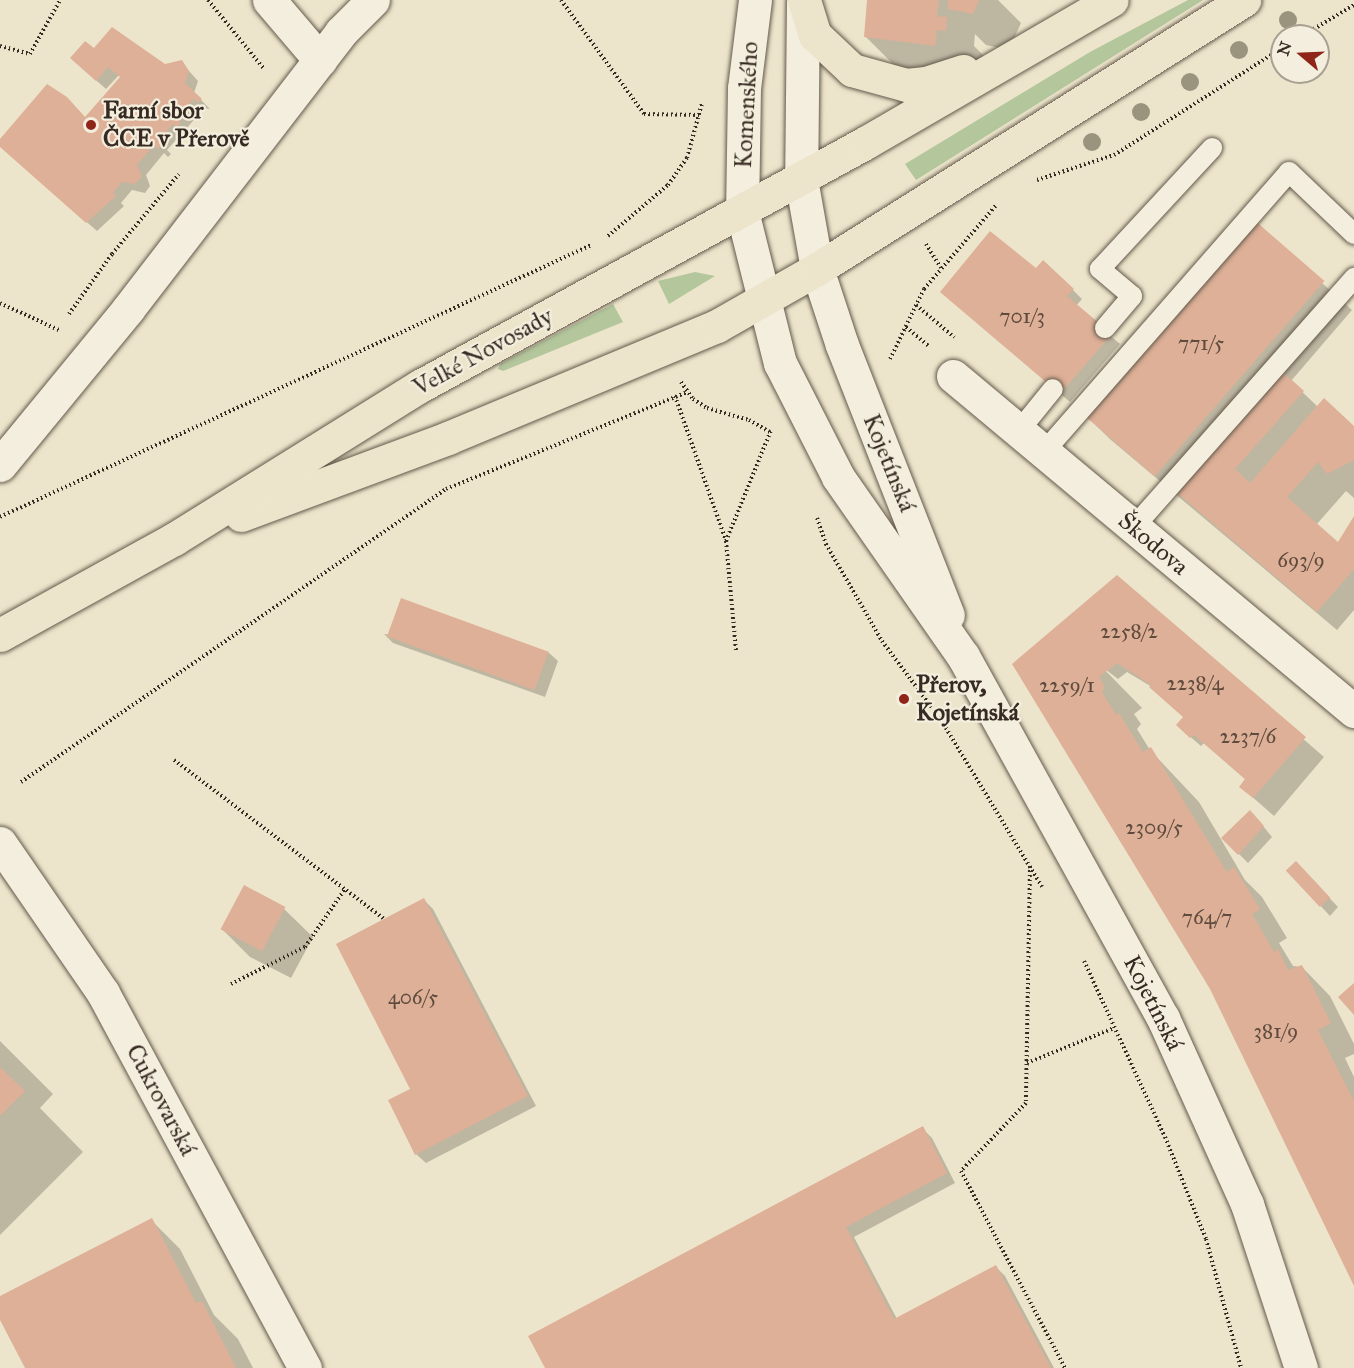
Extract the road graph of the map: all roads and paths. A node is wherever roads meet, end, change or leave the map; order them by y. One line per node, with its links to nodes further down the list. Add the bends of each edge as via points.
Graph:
1 (60, 0): 12 (path, via 30,54)
2 (208, 0): 16 (path)
3 (269, 0): 15 (main road)
4 (373, 0): 15 (main road, via 340,32)
5 (561, 0): 23 (path, via 644,114 700,116 687,158 668,185)
6 (755, 0): 21 (main road, Komenského, via 744,88)
7 (803, 0): 13 (main road, via 815,35 824,47 852,70 886,82 926,83); 18 (main road)
8 (1112, 0): 13 (main road)
9 (1244, 0): 25 (main road, Velké Novosady)
10 (1354, 5): 11 (path)
11 (1322, 24)
12 (0, 46)
13 (1013, 55): 18 (main road, Velké Novosady)
14 (1270, 56): 19 (path, via 1114,154)
15 (320, 60): 39 (main road, via 128,309)
16 (266, 70)
17 (1212, 148): 30 (lane, via 1100,269 1132,296)
18 (801, 178): 21 (main road, Velké Novosady); 25 (main road, Kojetínská)
19 (1032, 182)
20 (1005, 198): 29 (path, via 928,283)
21 (742, 210): 27 (main road, Komenského); 43 (main road, Velké Novosady, via 420,386)
22 (1354, 234): 38 (lane, via 1289,172)
23 (606, 238)
24 (595, 243): 41 (path)
25 (817, 269): 27 (main road, Velké Novosady); 47 (main road, Kojetínská, via 842,345)
26 (1354, 278): 42 (lane)
27 (763, 302): 43 (main road, Velké Novosady, via 675,345 448,438); 47 (main road, Kojetínská, via 780,363 838,477)
28 (0, 303): 31 (path)
29 (916, 305)
30 (1105, 328)
31 (59, 330)
32 (953, 376): 37 (main road, Škodova)
33 (1053, 389): 37 (lane)
34 (687, 392): 35 (path)
35 (675, 396): 44 (path); 50 (path, via 446,489)
36 (770, 432): 44 (path)
37 (1018, 432): 38 (main road, Škodova)
38 (1043, 453): 42 (main road, Škodova)
39 (0, 465)
40 (816, 515): 52 (path, via 826,544 882,641 941,720)
41 (0, 517)
42 (1133, 528): 48 (main road, Škodova)
43 (174, 539): 45 (main road, Velké Novosady)
44 (726, 541): 46 (path)
45 (0, 634)
46 (736, 651)
47 (963, 656): 63 (main road, Kojetínská, via 1164,1018 1247,1204)
48 (1354, 711)
49 (174, 760): 53 (path)
50 (21, 782)
51 (0, 843): 60 (main road, Cukrovarská, via 103,993)
52 (1030, 866): 54 (path); 59 (path)
53 (345, 890): 55 (path); 57 (path, via 305,947)
54 (1048, 897)
55 (384, 919)
56 (1082, 957): 58 (path)
57 (231, 984)
58 (1114, 1028): 59 (path); 62 (path, via 1206,1239)
59 (1027, 1064): 61 (path, via 1026,1102 961,1171)
60 (304, 1368)
61 (1065, 1368)
62 (1241, 1368)
63 (1301, 1368)

